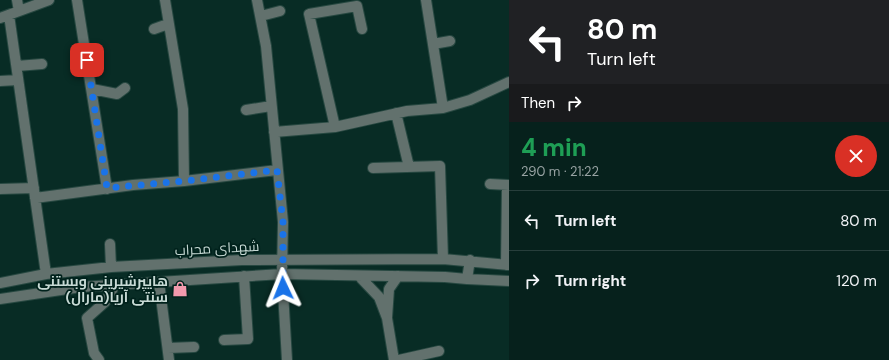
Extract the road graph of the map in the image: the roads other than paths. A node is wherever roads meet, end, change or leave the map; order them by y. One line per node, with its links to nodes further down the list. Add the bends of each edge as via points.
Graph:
1 (17, 0): 7 (street)
2 (49, 0): 7 (street)
3 (77, 0): 22 (street)
4 (165, 0): 11 (street)
5 (257, 0): 10 (street)
6 (426, 0): 15 (street)
7 (19, 11): 9 (street)
8 (280, 11): 10 (street)
9 (5, 16): 17 (street)
10 (261, 16): 23 (street)
11 (168, 24): 12 (street); 32 (street, via 173,40 183,109)
12 (154, 29)
13 (362, 29): 27 (street, via 357,6 309,14)
14 (450, 41): 15 (street)
15 (433, 44): 24 (street)
16 (42, 64): 17 (street)
17 (17, 66): 18 (street)
18 (18, 80): 19 (street); 37 (street)
19 (0, 81)
20 (509, 82): 24 (street, via 470,100)
21 (125, 88): 22 (street, via 117,94)
22 (92, 89): 35 (street)
23 (271, 106): 25 (street); 28 (street)
24 (443, 108): 26 (street)
25 (246, 110)
26 (396, 113): 27 (street); 29 (street)
27 (335, 127): 28 (street)
28 (274, 132): 31 (street)
29 (409, 167): 30 (street); 40 (street, via 440,166)
30 (373, 168)
31 (277, 170): 32 (street); 39 (street, via 283,222)
32 (184, 181): 35 (street)
33 (490, 184): 34 (street)
34 (508, 185): 42 (street)
35 (107, 188): 37 (street)
36 (0, 189): 37 (street)
37 (34, 193): 44 (street)
38 (110, 244): 43 (street)
39 (282, 259): 40 (street, شهدای محراب); 43 (street, شهدای محراب); 45 (street)
40 (443, 259): 41 (street, شهدای محراب)
41 (470, 260): 42 (street, شهدای محراب); 49 (street)
42 (508, 265)
43 (111, 267): 44 (street, شهدای محراب)
44 (46, 274): 52 (street, شهدای محراب)
45 (282, 274): 46 (street); 47 (street); 62 (street)
46 (244, 276): 51 (street); 56 (street, via 248,340)
47 (359, 276): 48 (street); 55 (street, via 379,297)
48 (398, 276): 49 (street); 55 (street, via 389,289)
49 (467, 279): 50 (street)
50 (509, 281)
51 (160, 282): 53 (street); 58 (street)
52 (0, 283)
53 (114, 285): 54 (street, via 81,287); 60 (street, via 105,302 86,318 94,353)
54 (0, 299)
55 (387, 318): 63 (street)
56 (224, 340)
57 (194, 347): 58 (street)
58 (168, 348): 61 (street)
59 (439, 351): 64 (street)
60 (99, 360)
61 (169, 360)
62 (287, 360)
63 (394, 360)
64 (399, 360)

